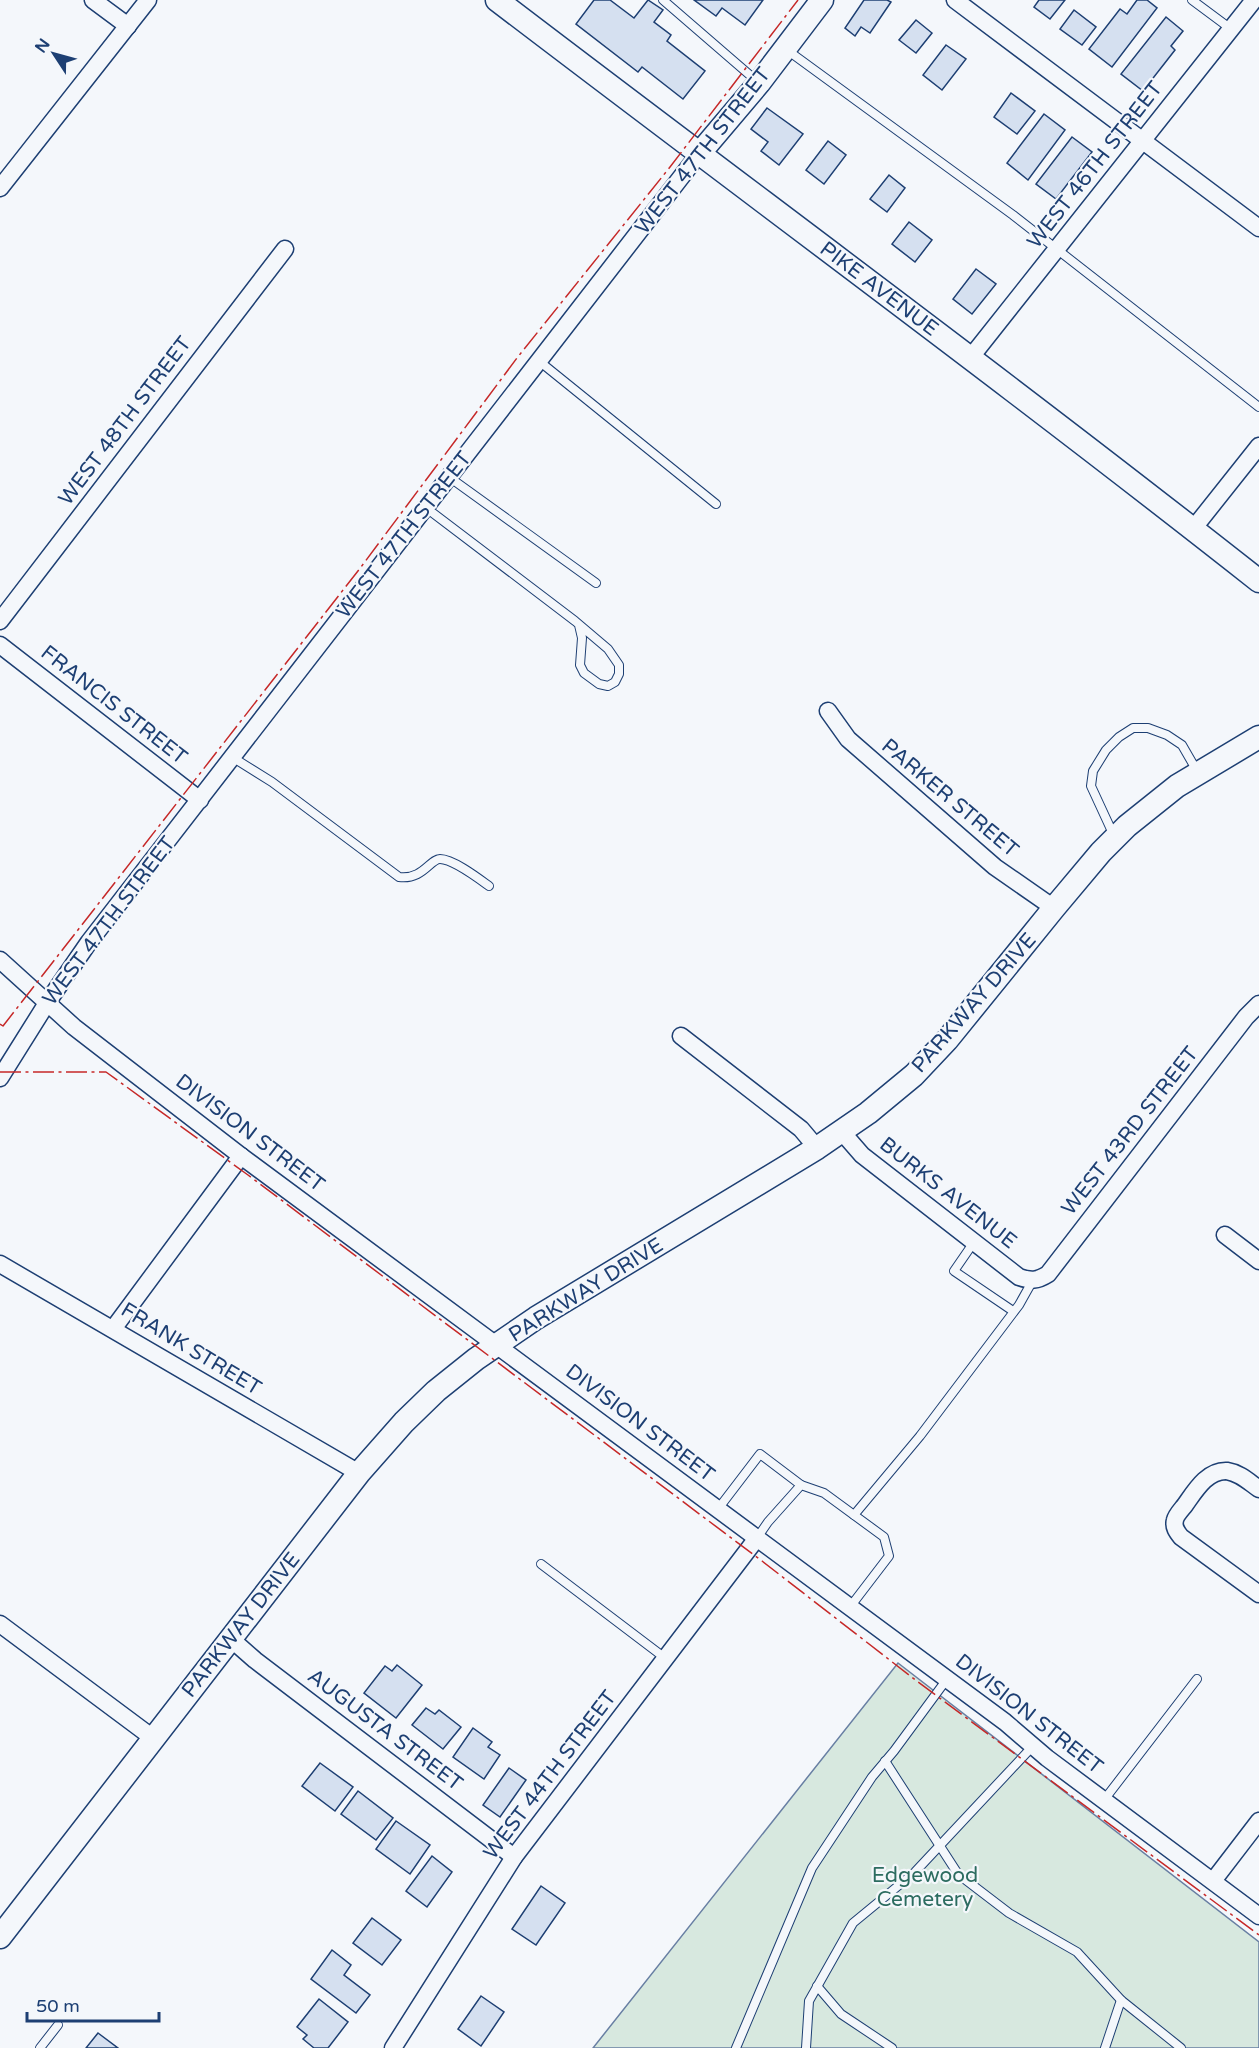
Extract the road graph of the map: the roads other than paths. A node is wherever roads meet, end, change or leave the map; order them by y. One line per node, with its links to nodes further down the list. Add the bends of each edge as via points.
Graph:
1 (93, 0): 9 (street)
2 (148, 0): 9 (street)
3 (497, 0): 14 (street, PIKE AVENUE)
4 (663, 0): 12 (lane)
5 (822, 0): 11 (street, WEST 47TH STREET)
6 (955, 0): 13 (street)
7 (1192, 0): 10 (lane)
8 (1254, 0): 10 (street, WEST 46TH STREET)
9 (128, 26): 15 (street)
10 (1231, 29): 13 (street, WEST 46TH STREET)
11 (784, 48): 12 (street, WEST 47TH STREET); 18 (lane)
12 (759, 83): 14 (street, WEST 47TH STREET)
13 (1143, 141): 16 (street); 18 (street, WEST 46TH STREET)
14 (699, 154): 19 (street, PIKE AVENUE); 20 (street, WEST 47TH STREET)
15 (0, 189)
16 (1258, 225)
17 (285, 249): 29 (street, WEST 48TH STREET)
18 (1058, 250): 19 (street, WEST 46TH STREET); 21 (lane)
19 (971, 357): 26 (street, PIKE AVENUE)
20 (539, 361): 23 (street, WEST 47TH STREET); 24 (lane)
21 (1259, 407)
22 (1259, 446): 26 (street)
23 (449, 477): 25 (street, WEST 47TH STREET); 28 (lane)
24 (716, 504)
25 (425, 507): 30 (lane); 34 (street, WEST 47TH STREET)
26 (1193, 529): 27 (street, PIKE AVENUE)
27 (1259, 581)
28 (596, 584)
29 (0, 621)
30 (579, 625): 30 (lane, via 616,658 619,674 608,686 584,673 580,665)
31 (0, 645): 36 (street, FRANCIS STREET)
32 (828, 711): 39 (street, PARKER STREET, via 848,739 995,867)
33 (1259, 737): 35 (street, PARKWAY DRIVE)
34 (232, 757): 36 (street, WEST 47TH STREET); 38 (lane, via 282,789 399,877 419,874 441,859)
35 (1198, 772): 37 (street, PARKWAY DRIVE); 37 (lane, via 1182,745 1167,735 1148,728 1133,728 1119,736 1097,764 1090,786)
36 (200, 800): 41 (street, WEST 47TH STREET, via 89,942)
37 (1115, 838): 39 (street, PARKWAY DRIVE)
38 (489, 886)
39 (1054, 908): 45 (street, PARKWAY DRIVE, via 914,1075)
40 (0, 960): 41 (street, DIVISION STREET)
41 (47, 1003): 44 (street, WEST 47TH STREET); 47 (street, DIVISION STREET)
42 (1259, 1004): 52 (street, WEST 43RD STREET, via 1048,1274)
43 (681, 1036): 46 (street, via 801,1129)
44 (0, 1078)
45 (842, 1132): 46 (street, PARKWAY DRIVE); 49 (street, BURKS AVENUE, via 862,1155)
46 (817, 1148): 55 (street, PARKWAY DRIVE)
47 (241, 1156): 54 (street); 55 (street, DIVISION STREET)
48 (1225, 1236): 50 (street)
49 (974, 1242): 52 (street, BURKS AVENUE, via 1019,1277); 53 (lane, via 954,1270)
50 (1259, 1261)
51 (0, 1264): 54 (street, FRANK STREET)
52 (1034, 1280): 53 (lane)
53 (1013, 1311): 60 (lane, via 921,1436)
54 (113, 1329): 56 (street, FRANK STREET)
55 (498, 1344): 56 (street, PARKWAY DRIVE, via 436,1391); 59 (street, DIVISION STREET)
56 (359, 1473): 66 (street, PARKWAY DRIVE)
57 (801, 1485): 59 (lane, via 760,1454); 60 (lane, via 824,1493); 61 (lane)
58 (1259, 1489): 63 (street, via 1241,1475 1217,1472 1199,1486 1175,1518 1175,1528 1181,1537)
59 (718, 1509): 61 (street, DIVISION STREET)
60 (854, 1515): 64 (lane, via 884,1537 889,1556)
61 (757, 1538): 64 (street, DIVISION STREET); 67 (street, WEST 44TH STREET)
62 (541, 1564): 67 (lane)
63 (1259, 1594)
64 (850, 1607): 68 (street, DIVISION STREET)
65 (0, 1624): 70 (street)
66 (231, 1638): 70 (street, PARKWAY DRIVE); 76 (street, AUGUSTA STREET)
67 (665, 1658): 76 (street, WEST 44TH STREET)
68 (947, 1679): 71 (street, DIVISION STREET); 72 (lane)
69 (1197, 1679): 73 (lane)
70 (153, 1738): 79 (street, PARKWAY DRIVE)
71 (1033, 1746): 73 (street, DIVISION STREET); 75 (lane)
72 (885, 1761): 75 (lane); 85 (lane, via 812,1868)
73 (1104, 1800): 77 (street, DIVISION STREET)
74 (1259, 1821): 77 (street)
75 (939, 1847): 80 (lane, via 853,1923); 81 (lane, via 958,1874 1009,1913 1077,1952)
76 (514, 1857): 84 (street, WEST 44TH STREET)
77 (1213, 1881): 78 (street, DIVISION STREET)
78 (1259, 1916)
79 (1, 1933)
80 (817, 1986): 86 (lane, via 809,2001); 87 (lane, via 841,2014)
81 (1121, 2000): 88 (lane); 89 (lane)
82 (58, 2025): 83 (lane)
83 (40, 2048)
84 (393, 2048)
85 (736, 2048)
86 (806, 2048)
87 (892, 2048)
88 (1104, 2048)
89 (1181, 2048)

